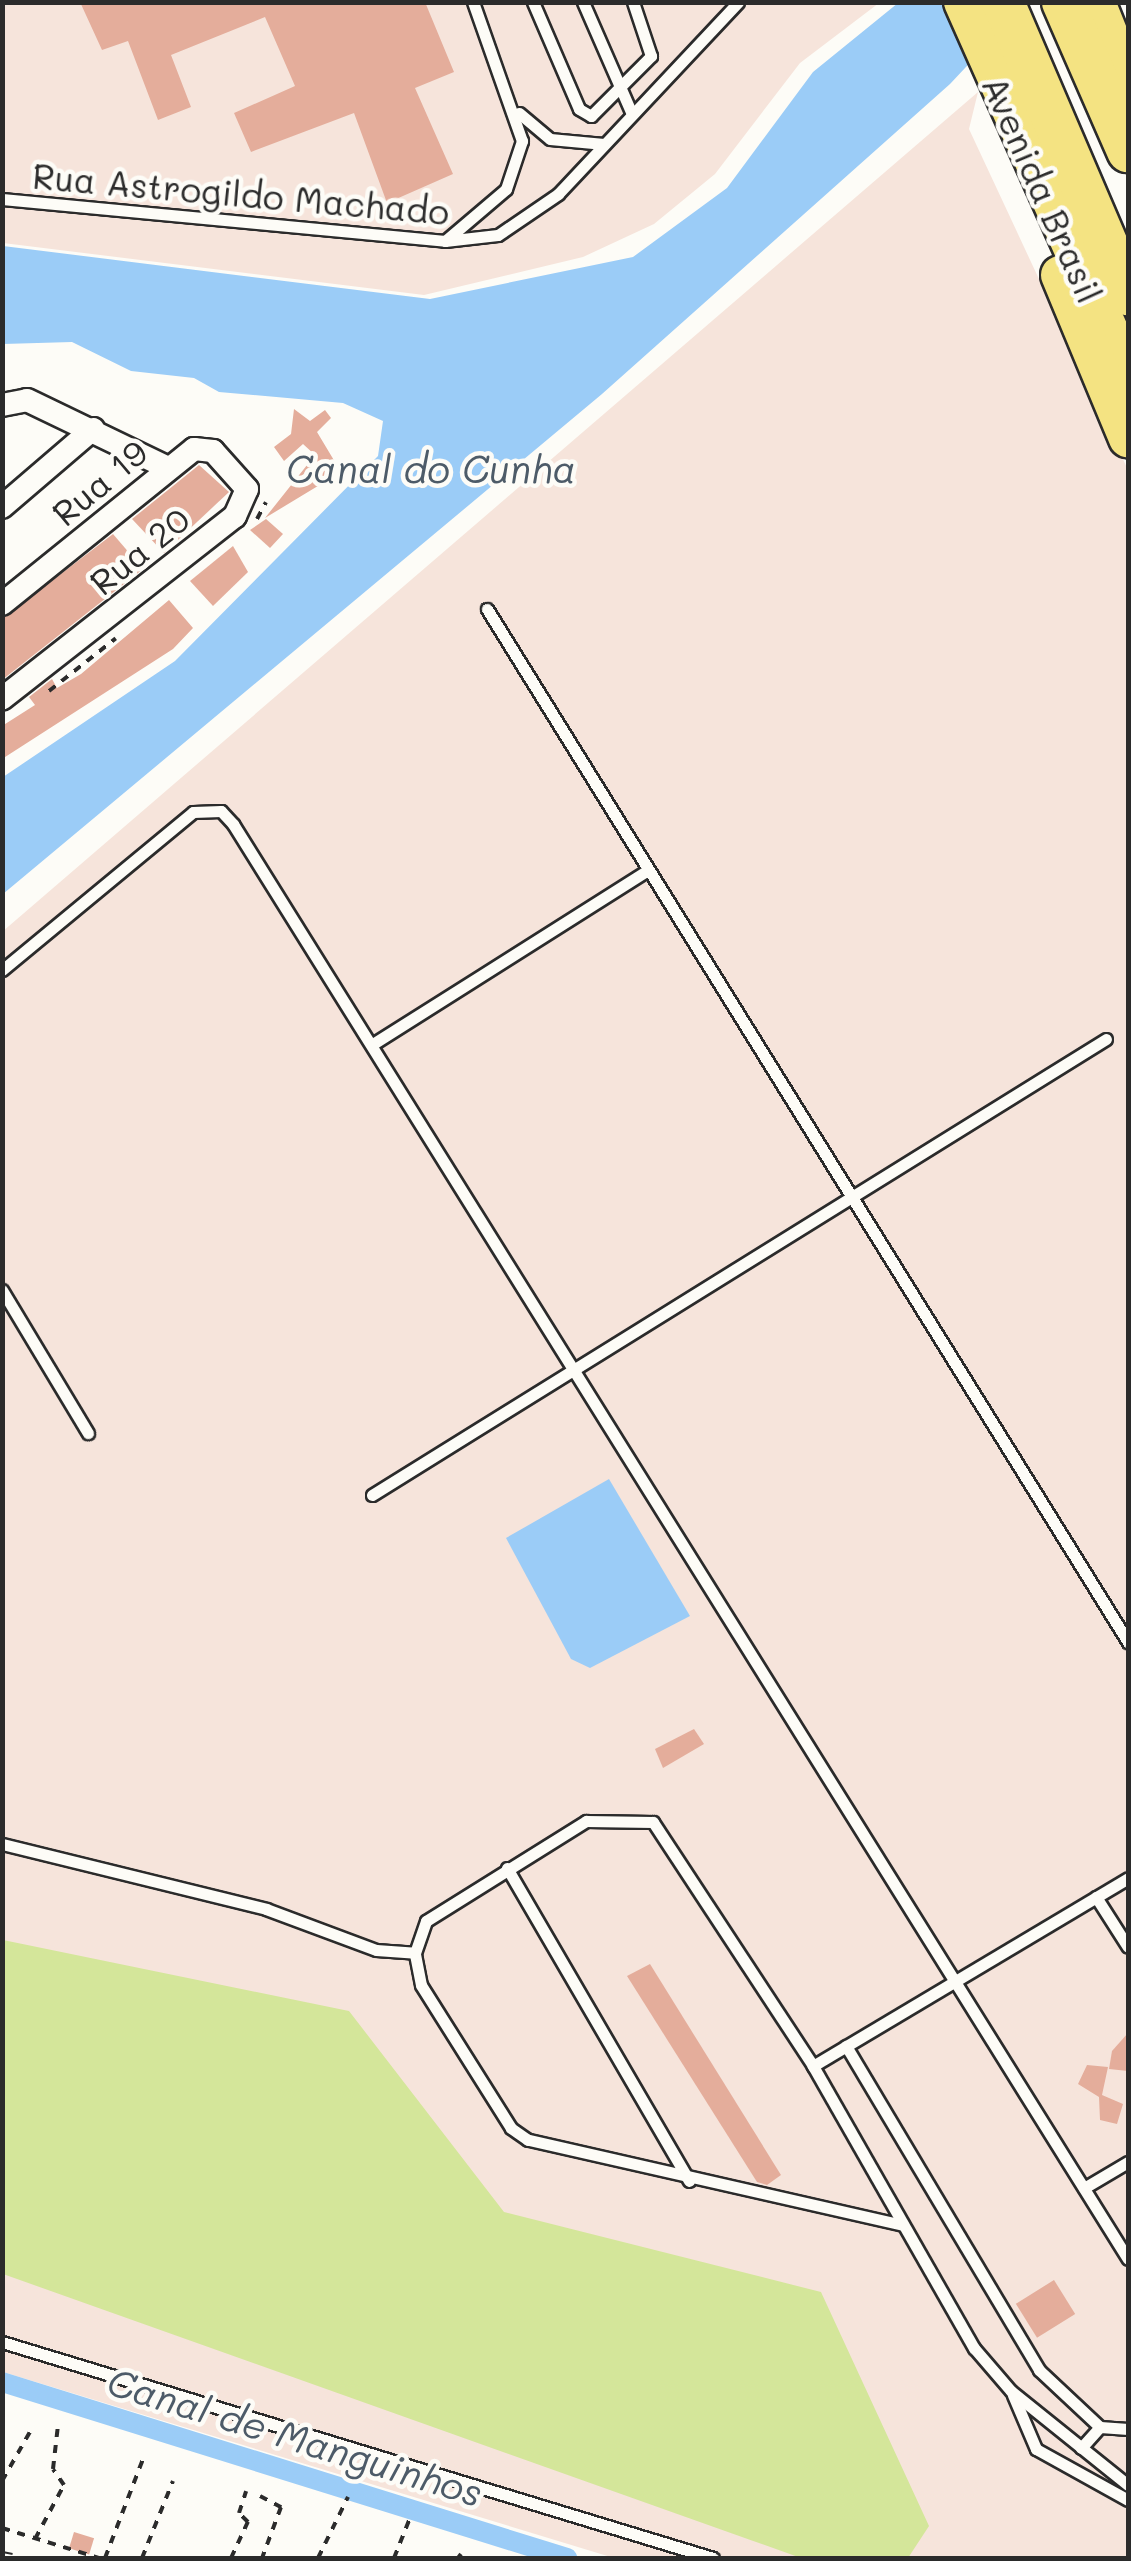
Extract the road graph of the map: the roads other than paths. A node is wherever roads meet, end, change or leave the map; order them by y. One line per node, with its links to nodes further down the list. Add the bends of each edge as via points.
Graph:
1 (473, 2): 13 (lane)
2 (533, 2): 11 (lane, via 585,115)
3 (583, 2): 11 (lane)
4 (633, 2): 11 (lane, via 652,51)
5 (738, 2): 14 (lane, Rua Astrogildo Machado)
6 (963, 2): 12 (highway, Avenida Brasil)
7 (1003, 2): 12 (highway, Avenida Brasil)
8 (1063, 2): 10 (highway)
9 (1096, 2): 10 (highway)
10 (1115, 75): 16 (highway)
11 (620, 88): 14 (lane)
12 (1016, 100): 19 (highway, Avenida Brasil); 20 (highway, Avenida Brasil); 23 (highway, via 1090,359)
13 (519, 113): 15 (lane, via 550,139); 18 (lane, via 515,175)
14 (632, 114): 15 (lane, Rua Astrogildo Machado)
15 (606, 144): 18 (lane, Rua Astrogildo Machado, via 528,220 498,235)
16 (1128, 151)
17 (2, 199): 18 (lane, Rua Astrogildo Machado)
18 (444, 242)
19 (1128, 294)
20 (1128, 373)
21 (2, 405): 22 (street, via 22,398)
22 (92, 430): 25 (street); 26 (street)
23 (1128, 438)
24 (194, 449): 25 (street, Rua 19); 29 (street, Rua 20, via 214,451 237,474 246,507)
25 (168, 468): 27 (street, Rua 19)
26 (2, 507)
27 (2, 604)
28 (487, 609): 30 (lane)
29 (2, 700)
30 (648, 870): 33 (lane); 34 (lane)
31 (2, 970): 33 (lane, via 208,807 233,824)
32 (1106, 1039): 34 (lane)
33 (376, 1042): 36 (lane)
34 (851, 1194): 36 (lane); 39 (lane)
35 (2, 1290): 37 (lane)
36 (578, 1372): 38 (lane); 46 (lane)
37 (88, 1433)
38 (372, 1495)
39 (1128, 1642)
40 (2, 1844): 45 (lane, via 266,1910 376,1950)
41 (506, 1868): 45 (lane, via 426,1921); 48 (lane, via 586,1822 653,1822); 50 (lane)
42 (1128, 1878): 43 (lane)
43 (1096, 1896): 44 (lane); 46 (lane)
44 (1128, 1947)
45 (415, 1952): 50 (lane, via 434,2009 510,2128 551,2150)
46 (953, 1980): 47 (lane); 51 (lane)
47 (846, 2046): 48 (lane); 56 (lane, via 1008,2325)
48 (813, 2066): 52 (lane)
49 (1128, 2162): 51 (lane)
50 (688, 2181): 52 (lane)
51 (1084, 2188): 53 (lane)
52 (903, 2225): 55 (lane, via 974,2348)
53 (1128, 2259)
54 (2, 2342): 61 (lane)
55 (1011, 2391): 58 (lane); 60 (lane, via 1036,2449)
56 (1100, 2427): 57 (lane); 58 (lane)
57 (1128, 2429)
58 (1081, 2448): 59 (lane)
59 (1128, 2485)
60 (1128, 2500)
61 (713, 2558)

